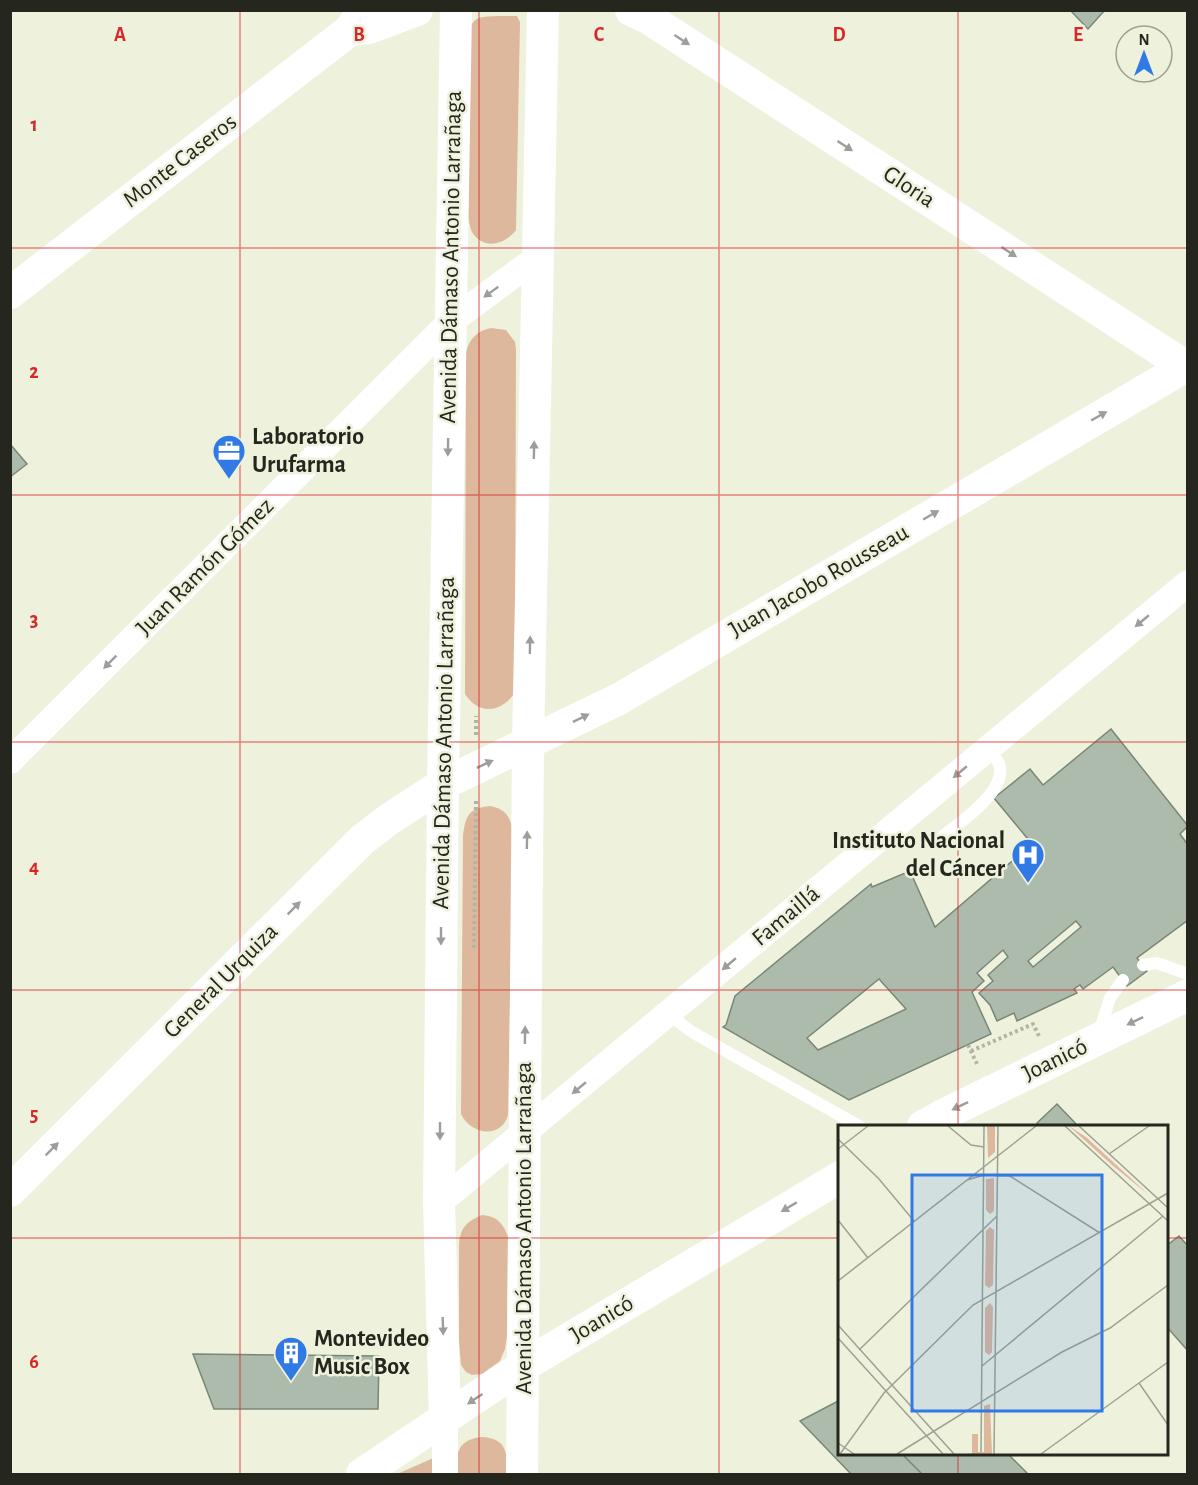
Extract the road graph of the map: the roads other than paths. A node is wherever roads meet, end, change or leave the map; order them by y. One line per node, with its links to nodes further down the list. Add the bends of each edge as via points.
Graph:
1 (417, 10): 5 (street, Monte Caseros, via 369,28)
2 (456, 10): 8 (street, Avenida Dámaso Antonio Larrañaga)
3 (543, 10): 6 (street, Avenida Dámaso Antonio Larrañaga)
4 (632, 10): 9 (street, Gloria, one-way to 9)
5 (356, 20): 7 (street, Monte Caseros)
6 (538, 257): 8 (street, Juan Ramón Gómez, one-way to 8); 11 (street, Avenida Dámaso Antonio Larrañaga, one-way to 6)
7 (12, 290)
8 (450, 322): 13 (street, Juan Ramón Gómez, one-way to 13); 14 (street, Avenida Dámaso Antonio Larrañaga, one-way to 14)
9 (1186, 365): 11 (street, Juan Jacobo Rousseau, one-way to 9, via 619,699)
10 (1188, 583): 12 (street, Famaillá, one-way to 12)
11 (528, 744): 14 (street, Juan Jacobo Rousseau, one-way to 11); 24 (street, Avenida Dámaso Antonio Larrañaga, one-way to 11)
12 (987, 749): 15 (lane, via 1000,767 993,793); 20 (street, Famaillá, one-way to 20)
13 (10, 762)
14 (442, 784): 26 (street, General Urquiza, one-way to 14, via 363,840); 27 (street, Avenida Dámaso Antonio Larrañaga, one-way to 27)
15 (942, 837)
16 (1143, 966): 17 (lane, via 1157,963)
17 (1188, 974)
18 (1123, 980): 21 (lane, via 1110,998)
19 (1188, 995): 21 (street, Joanicó, one-way to 21)
20 (668, 1014): 22 (lane, via 692,1032); 24 (street, Famaillá, one-way to 24)
21 (1097, 1040): 23 (street, Joanicó, one-way to 23)
22 (858, 1125)
23 (926, 1125)
24 (524, 1133): 27 (street, Famaillá); 28 (street, Avenida Dámaso Antonio Larrañaga)
25 (838, 1178): 28 (street, Joanicó, one-way to 28)
26 (10, 1191)
27 (439, 1203): 29 (street, Avenida Dámaso Antonio Larrañaga, one-way to 29)
28 (523, 1366): 29 (street, Joanicó, one-way to 29); 32 (street, Avenida Dámaso Antonio Larrañaga)
29 (445, 1419): 30 (street, Joanicó); 31 (street, Avenida Dámaso Antonio Larrañaga)
30 (371, 1473)
31 (445, 1474)
32 (522, 1474)

